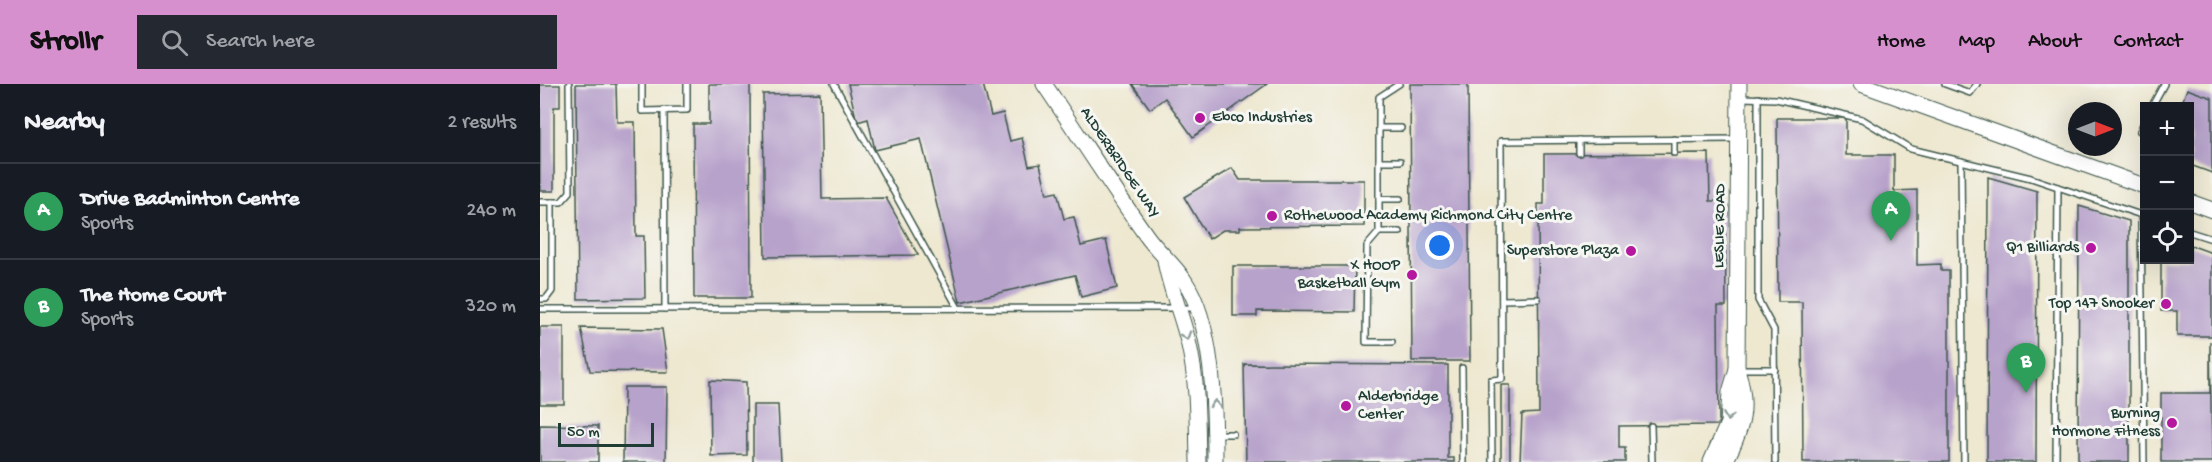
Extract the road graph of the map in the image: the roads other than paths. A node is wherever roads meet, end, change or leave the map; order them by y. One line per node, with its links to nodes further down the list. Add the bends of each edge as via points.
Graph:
1 (569, 84): 31 (lane, via 570,192 561,202)
2 (642, 84): 15 (lane, via 642,111)
3 (687, 84): 15 (lane, via 687,110)
4 (834, 84): 44 (lane)
5 (1044, 84): 39 (street, ALDERBRIDGE WAY)
6 (1399, 84): 16 (lane, via 1379,97)
7 (1861, 84): 11 (street)
8 (1945, 84): 9 (lane, via 1970,93)
9 (1977, 84)
10 (2164, 84): 14 (lane)
11 (1874, 86): 26 (street)
12 (1739, 91): 13 (lane); 19 (street, LESLIE ROAD)
13 (1758, 98): 25 (lane, via 1862,119 1911,149); 52 (lane, via 1758,300 1774,330)
14 (2154, 102)
15 (664, 110): 48 (lane)
16 (1379, 128): 17 (lane); 23 (lane)
17 (1401, 128)
18 (1674, 139): 19 (lane); 20 (lane); 22 (lane)
19 (1739, 139): 51 (street, LESLIE ROAD)
20 (1579, 140): 21 (lane); 43 (lane, via 1501,141)
21 (1579, 153)
22 (1674, 153)
23 (1379, 161): 24 (lane); 28 (lane)
24 (1400, 161)
25 (1961, 161): 27 (lane); 64 (lane)
26 (2140, 184)
27 (2058, 187): 34 (lane); 65 (lane)
28 (1379, 199): 29 (lane); 35 (lane)
29 (1400, 199)
30 (540, 202): 31 (lane)
31 (552, 202): 41 (lane, via 552,291 546,299)
32 (2194, 203): 33 (street)
33 (2212, 210)
34 (2140, 215)
35 (1379, 232): 36 (lane); 49 (lane, via 1367,246 1366,342)
36 (1400, 232)
37 (2194, 233): 38 (lane)
38 (2212, 239)
39 (1165, 260): 45 (street, ALDERBRIDGE WAY); 46 (street, ALDERBRIDGE WAY, via 1185,280)
40 (2143, 264): 66 (lane)
41 (540, 299)
42 (1538, 299): 43 (lane)
43 (1502, 300): 59 (lane, via 1502,379 1491,380)
44 (958, 308): 45 (lane); 48 (lane)
45 (1178, 308): 46 (lane); 56 (street, ALDERBRIDGE WAY, one-way to 56, via 1196,384)
46 (1197, 308): 54 (street, ALDERBRIDGE WAY, one-way to 46, via 1215,392)
47 (540, 309): 48 (lane)
48 (665, 309)
49 (1392, 342)
50 (1462, 368): 58 (lane)
51 (1737, 369): 52 (lane); 61 (street, LESLIE ROAD, one-way to 61, via 1730,392 1728,423); 62 (street, LESLIE ROAD, via 1744,391 1742,425)
52 (1775, 369): 63 (lane)
53 (1651, 426): 60 (lane)
54 (1215, 434): 55 (lane); 57 (street, ALDERBRIDGE WAY)
55 (1233, 434)
56 (1198, 462)
57 (1215, 462)
58 (1463, 462)
59 (1492, 462)
60 (1652, 462)
61 (1711, 462)
62 (1725, 462)
63 (1775, 462)
64 (1964, 462)
65 (2056, 462)
66 (2144, 462)

